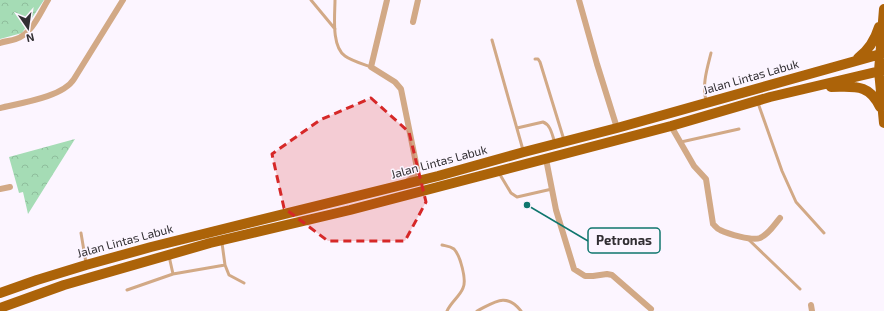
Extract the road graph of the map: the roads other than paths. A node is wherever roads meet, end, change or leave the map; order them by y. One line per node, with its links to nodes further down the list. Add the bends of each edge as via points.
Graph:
1 (48, 0): 12 (street, via 24,34 17,39)
2 (123, 0): 22 (street, via 67,88 54,94)
3 (311, 0): 10 (lane)
4 (335, 0): 10 (lane)
5 (387, 0): 17 (street)
6 (418, 0): 9 (street)
7 (578, 0): 26 (street)
8 (884, 9): 14 (main road); 16 (main road, via 870,46 857,58)
9 (413, 22)
10 (335, 29): 17 (lane, via 341,52 346,57)
11 (492, 40): 25 (lane)
12 (0, 43)
13 (711, 53): 21 (lane, via 703,91)
14 (882, 53): 16 (main road, Jalan Lintas Labuk); 18 (main road)
15 (535, 59): 29 (lane, via 540,62)
16 (845, 64): 21 (main road, Jalan Lintas Labuk)
17 (371, 67): 32 (street, via 401,89)
18 (881, 70): 19 (main road, Jalan Lintas Labuk); 23 (main road)
19 (816, 87): 20 (main road, Jalan Lintas Labuk); 23 (main road, via 852,87 866,90 875,97)
20 (757, 101): 24 (main road, Jalan Lintas Labuk); 42 (lane, via 796,202)
21 (706, 103): 26 (main road, Jalan Lintas Labuk)
22 (0, 108)
23 (883, 119)
24 (672, 126): 28 (street); 31 (main road, Jalan Lintas Labuk)
25 (517, 128): 29 (lane, via 546,123); 30 (lane)
26 (618, 128): 29 (main road, Jalan Lintas Labuk)
27 (739, 129): 28 (lane)
28 (681, 142): 43 (street, via 694,166 706,179 713,224 721,231)
29 (560, 143): 30 (main road, Jalan Lintas Labuk)
30 (524, 152): 34 (main road, Jalan Lintas Labuk)
31 (546, 159): 33 (main road, Jalan Lintas Labuk); 38 (street)
32 (417, 168): 34 (street, via 423,174); 35 (street, via 414,176)
33 (497, 171): 38 (lane, via 511,193 517,197); 40 (main road, Jalan Lintas Labuk, via 350,210)
34 (438, 176): 35 (main road, Jalan Lintas Labuk)
35 (402, 185): 46 (main road, Jalan Lintas Labuk)
36 (10, 187): 37 (street)
37 (0, 189)
38 (552, 189): 56 (street, via 574,269 584,276 612,275)
39 (780, 218): 43 (street, via 768,234 759,239)
40 (286, 224): 44 (main road, Jalan Lintas Labuk); 46 (main road, via 280,220 193,241)
41 (81, 233): 48 (lane)
42 (824, 233)
43 (747, 238): 52 (lane)
44 (221, 240): 47 (main road, Jalan Lintas Labuk); 49 (lane)
45 (442, 245): 57 (lane, via 455,250 465,281 463,289)
46 (151, 247): 48 (main road, Jalan Lintas Labuk)
47 (169, 255): 50 (lane); 55 (main road, Jalan Lintas Labuk, via 64,285)
48 (86, 265): 54 (main road, Jalan Lintas Labuk)
49 (225, 265): 50 (lane); 51 (lane, via 229,275)
50 (173, 274): 53 (lane)
51 (244, 283)
52 (800, 289)
53 (127, 290)
54 (0, 293)
55 (0, 308)
56 (651, 309)
57 (447, 311)
58 (477, 311): 59 (lane, via 497,301 507,300)
59 (521, 311)

